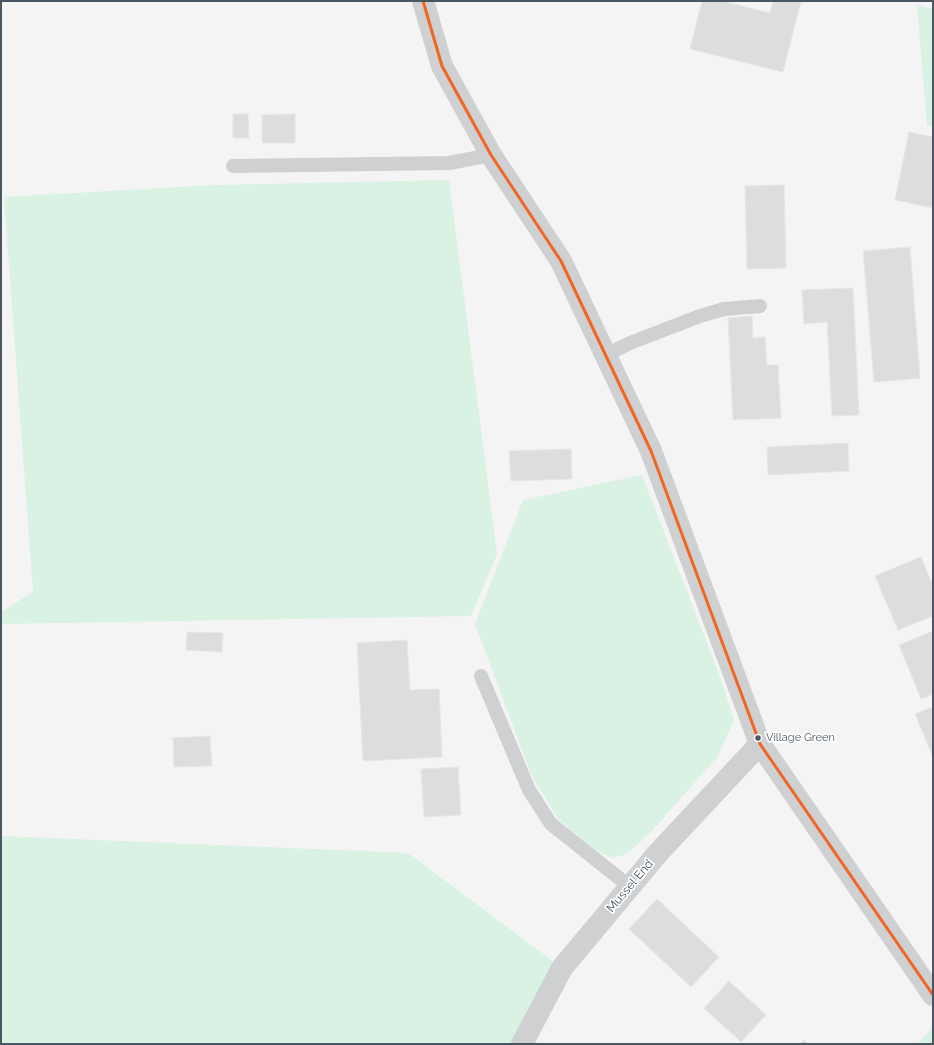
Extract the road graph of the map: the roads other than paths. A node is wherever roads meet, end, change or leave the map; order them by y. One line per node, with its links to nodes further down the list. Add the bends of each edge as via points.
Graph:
1 (423, 1): 2 (street, via 442,66)
2 (491, 155): 3 (lane, via 449,162); 5 (street, via 561,261)
3 (233, 166)
4 (760, 306): 5 (lane, via 724,309 700,316)
5 (606, 355): 7 (street, via 651,451)
6 (481, 676): 8 (lane, via 529,790 551,824)
7 (760, 744): 8 (street, Mussel End, via 658,852); 9 (street)
8 (630, 886): 10 (street, Mussel End, via 562,968)
9 (933, 995)
10 (522, 1044)

